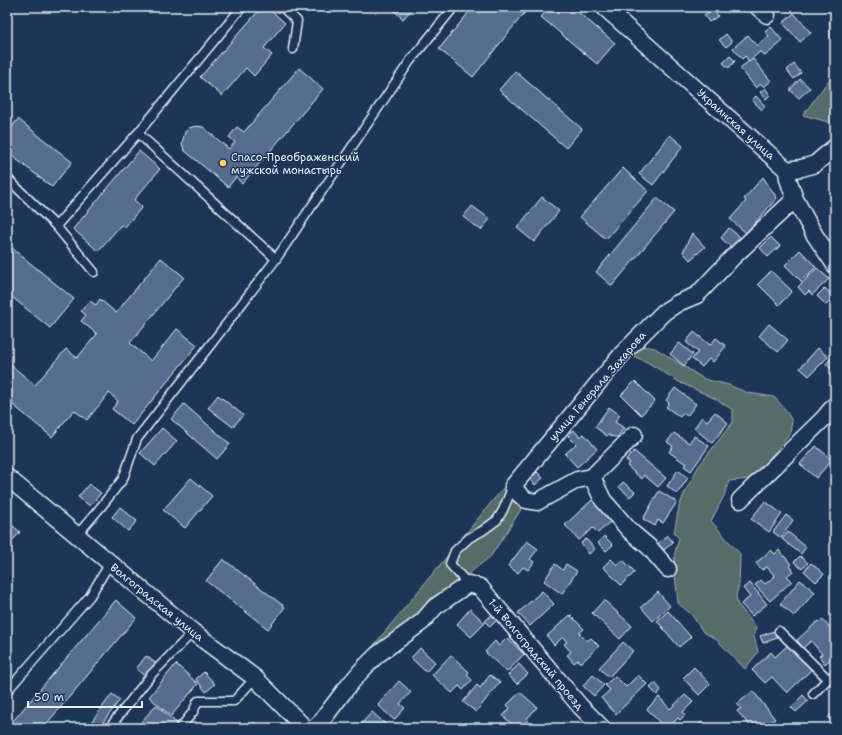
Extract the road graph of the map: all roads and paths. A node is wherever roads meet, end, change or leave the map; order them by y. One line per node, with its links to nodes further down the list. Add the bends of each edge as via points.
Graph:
1 (242, 7): 6 (lane)
2 (282, 7): 5 (lane, via 296,21)
3 (454, 7): 12 (lane, via 410,61)
4 (604, 7): 8 (street, Украинская улица)
5 (293, 49)
6 (138, 133): 11 (lane); 12 (lane)
7 (835, 147): 8 (street, via 815,164)
8 (787, 170): 10 (street)
9 (7, 178): 11 (lane)
10 (796, 199): 13 (street, via 814,234); 19 (street, улица Генерала Захарова, via 733,257 697,295 664,312 622,354)
11 (56, 226): 14 (lane)
12 (276, 259): 21 (lane, via 136,439 123,480)
13 (835, 265)
14 (94, 272)
15 (835, 405): 20 (street)
16 (634, 435): 18 (street)
17 (7, 477): 21 (street, Волгоградская улица)
18 (592, 477): 19 (street, via 577,480 537,502 526,500); 23 (street, via 603,500)
19 (513, 486): 24 (lane, via 504,510 497,520 469,538 455,551 450,564)
20 (740, 500)
21 (77, 535): 22 (street, Волгоградская улица)
22 (110, 563): 26 (street, Волгоградская улица); 29 (lane, via 90,596)
23 (668, 569)
24 (468, 584): 34 (street, via 435,607 422,622 377,655); 35 (street, 1-й Волгоградский проезд, via 480,587 580,706)
25 (779, 631): 27 (lane)
26 (193, 632): 28 (street, Волгоградская улица); 31 (lane, via 152,674)
27 (832, 677): 30 (lane)
28 (255, 678): 32 (lane, via 234,701 198,701); 33 (street, Волгоградская улица)
29 (7, 690)
30 (813, 694)
31 (109, 728)
32 (180, 728)
33 (305, 728)
34 (314, 728)
35 (602, 728)

